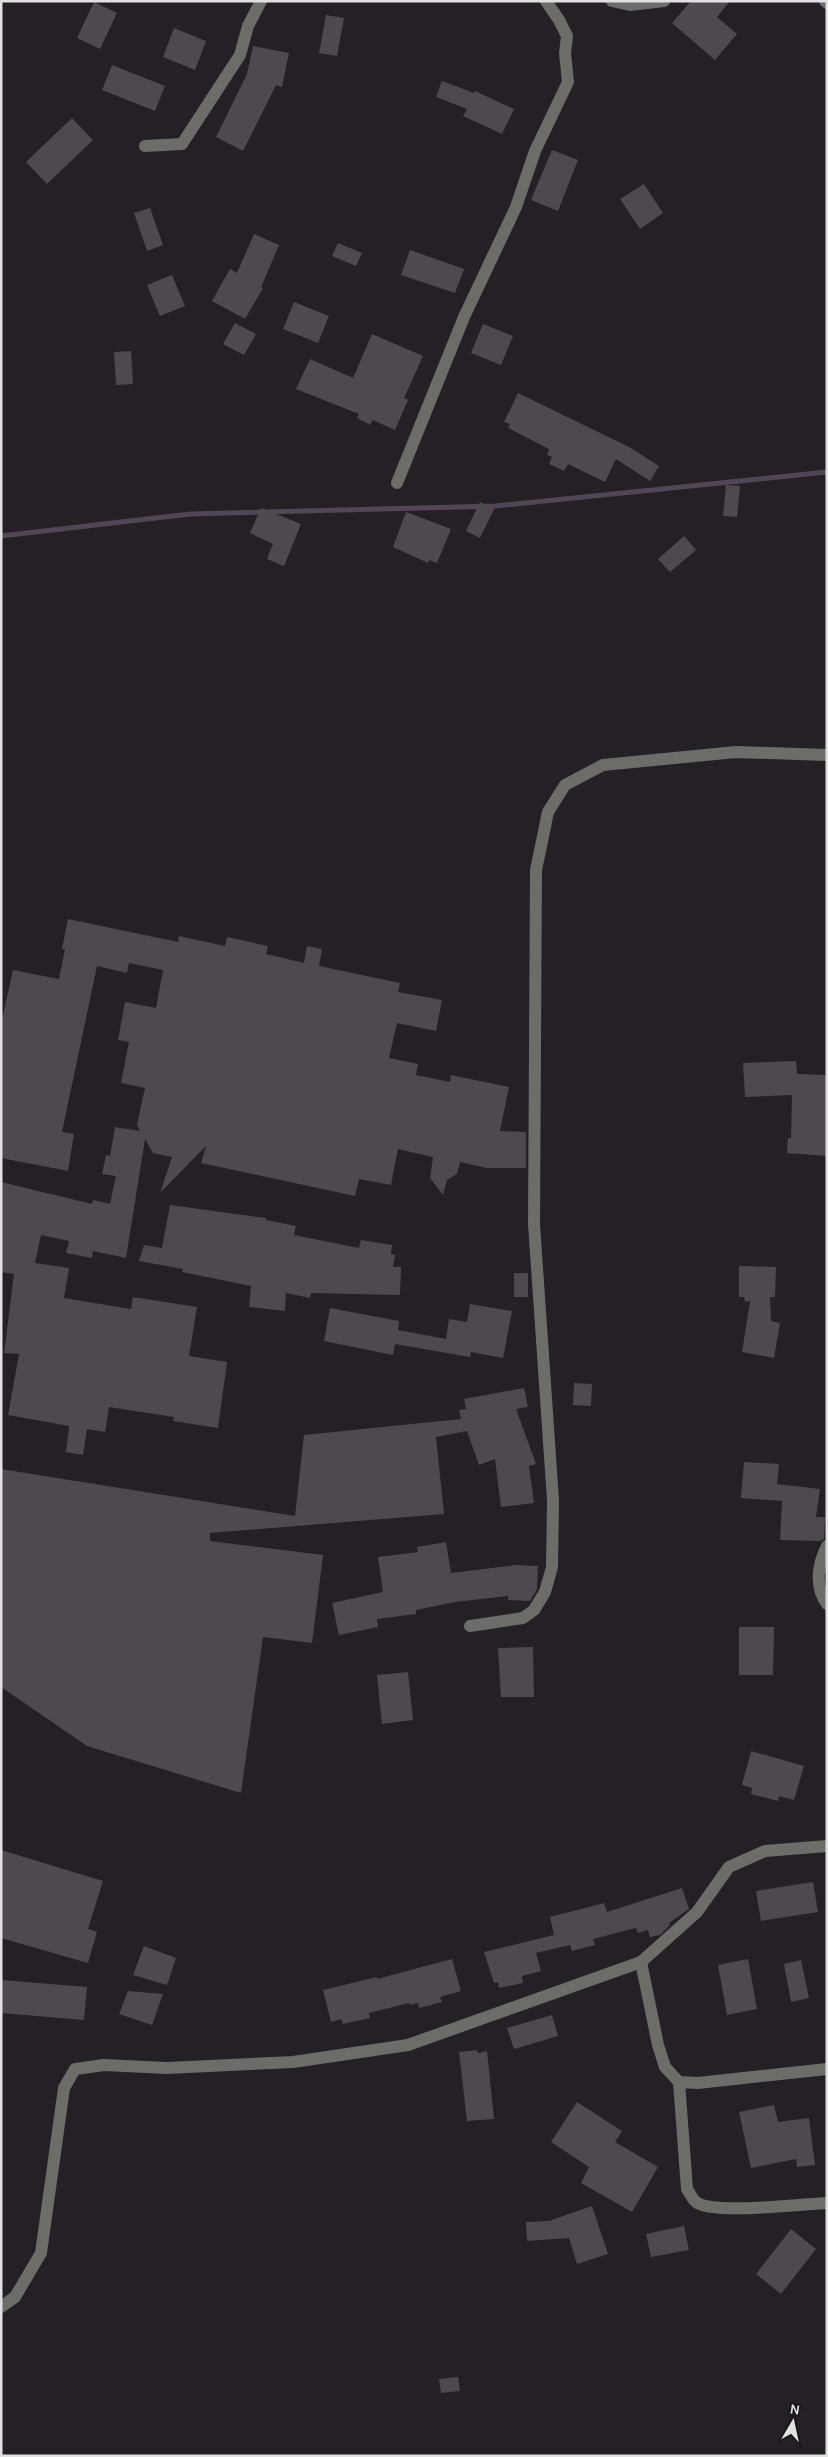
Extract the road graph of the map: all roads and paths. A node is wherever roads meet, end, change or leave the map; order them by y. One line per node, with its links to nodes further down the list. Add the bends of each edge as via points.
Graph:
1 (261, 1): 5 (street, via 248,26 240,55 182,144)
2 (546, 1): 6 (street, via 567,36 568,82 536,151 516,207 464,317)
3 (612, 1): 4 (street, via 630,5)
4 (664, 1)
5 (145, 146)
6 (397, 483)
7 (827, 755): 10 (street, via 736,752 603,765 565,785 548,812 536,870 534,1224 552,1500 552,1567 545,1592 534,1610 522,1618)
8 (827, 1546): 9 (street, via 820,1560 818,1582)
9 (827, 1604)
10 (470, 1626)
11 (827, 1846): 12 (street, via 765,1851 729,1867 697,1912)
12 (641, 1962): 14 (street, via 660,2052 665,2067); 16 (street, via 408,2045 293,2062 167,2068 104,2065 75,2069 64,2088 41,2253 15,2296)
13 (827, 2069): 14 (street, via 698,2083)
14 (679, 2082): 15 (street, via 687,2189 696,2202 710,2207 741,2208)
15 (827, 2203)
16 (1, 2307)

